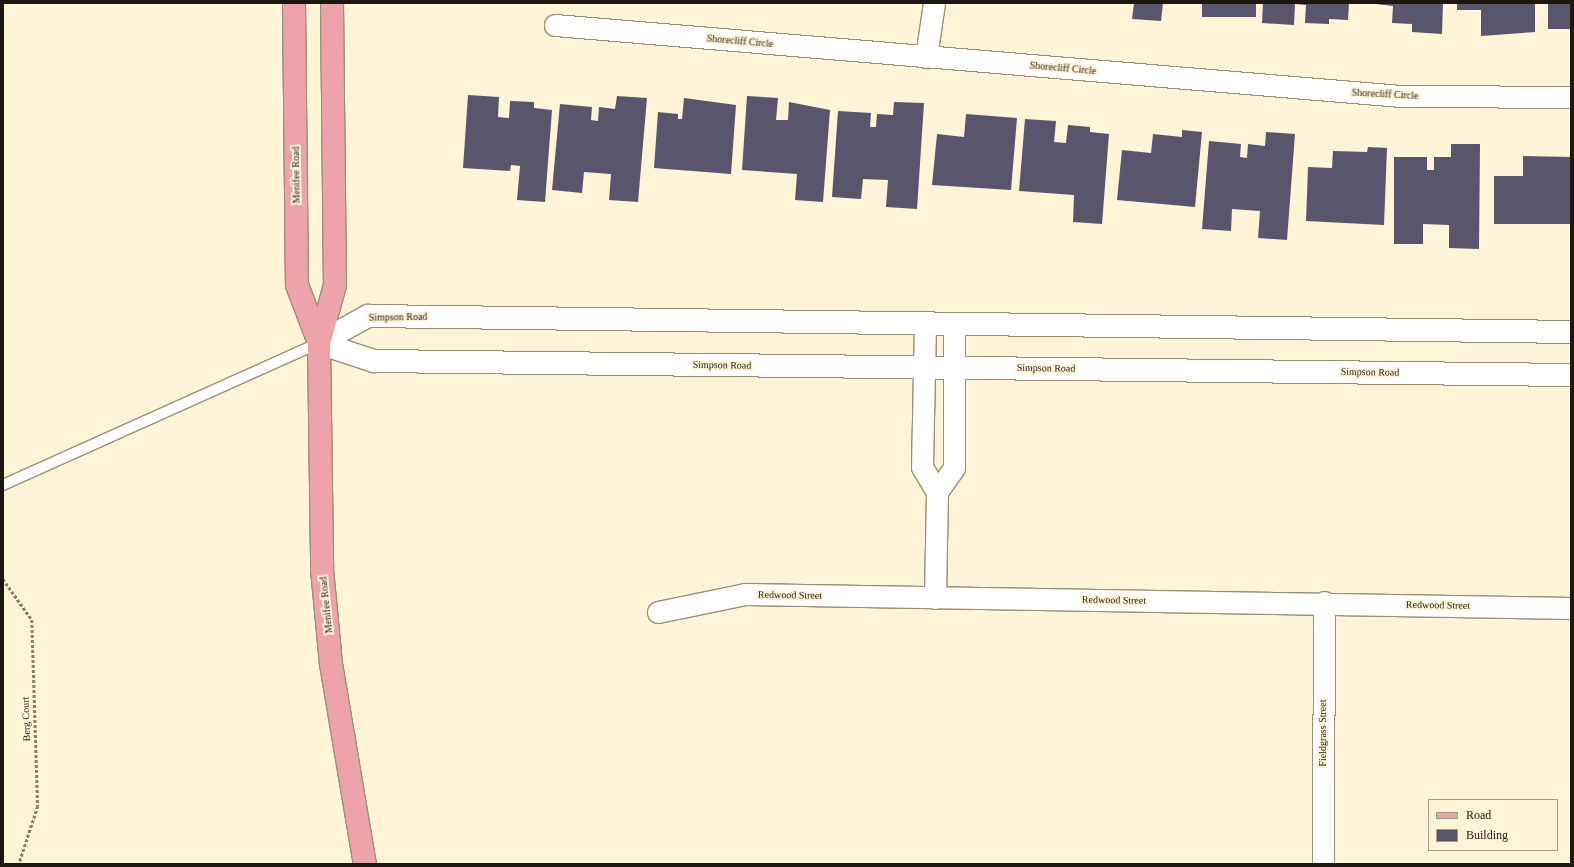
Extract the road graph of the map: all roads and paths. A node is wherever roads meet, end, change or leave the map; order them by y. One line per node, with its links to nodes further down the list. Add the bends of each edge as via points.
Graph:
1 (294, 3): 10 (main road, Menifee Road, via 297,285)
2 (332, 3): 10 (main road, Menifee Road, via 335,285)
3 (934, 3): 5 (street)
4 (555, 25): 5 (street, Shorecliff Circle)
5 (926, 57): 6 (street, Shorecliff Circle, via 1401,96)
6 (1571, 97)
7 (925, 324): 8 (main road, Simpson Road); 10 (main road, Simpson Road, via 368,316); 11 (street)
8 (954, 325): 9 (main road, Simpson Road); 12 (street)
9 (1571, 332)
10 (319, 343): 11 (main road, Simpson Road, via 374,361); 14 (lane); 22 (main road, Menifee Road, via 322,569 331,664)
11 (924, 367): 12 (main road, Simpson Road); 15 (street, via 922,467)
12 (954, 367): 13 (main road, Simpson Road); 15 (street, via 954,468)
13 (1571, 374)
14 (3, 485)
15 (937, 492): 17 (street)
16 (3, 579): 21 (path, Berg Court, via 32,620 38,806)
17 (935, 598): 18 (street, Redwood Street); 20 (street, Redwood Street, via 745,594)
18 (1324, 602): 19 (street, Redwood Street); 23 (street, Fieldgrass Street)
19 (1571, 608)
20 (658, 612)
21 (19, 864)
22 (365, 864)
23 (1323, 864)

